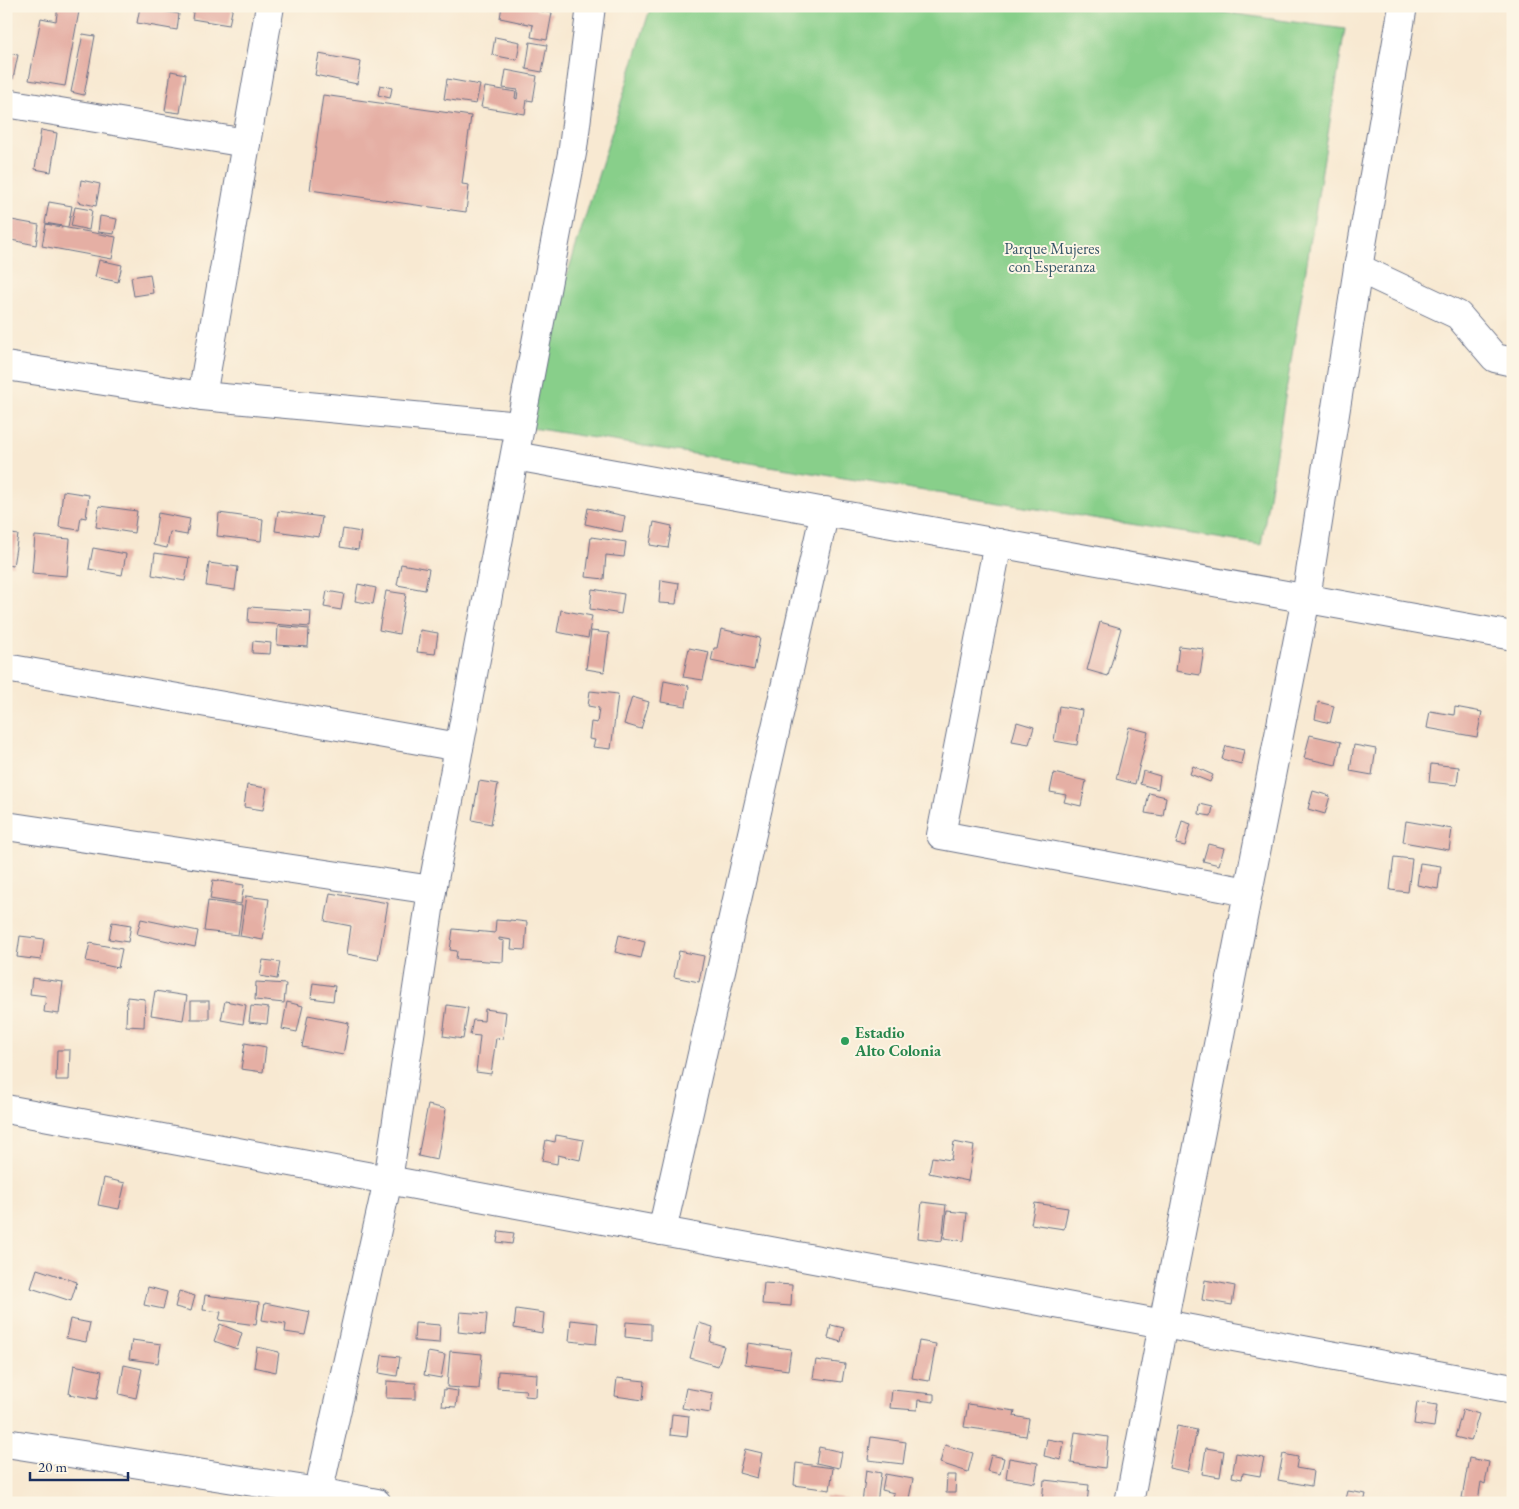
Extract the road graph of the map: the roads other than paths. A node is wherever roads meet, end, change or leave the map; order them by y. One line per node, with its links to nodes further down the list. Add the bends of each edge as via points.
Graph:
1 (270, 6): 5 (street)
2 (591, 6): 10 (street, via 573,148)
3 (1402, 6): 6 (street)
4 (6, 103): 5 (street)
5 (246, 143): 9 (street)
6 (1358, 268): 7 (street, via 1458,315 1495,358); 14 (street)
7 (1513, 362)
8 (6, 366): 9 (street)
9 (202, 396): 10 (street)
10 (520, 426): 11 (street)
11 (515, 456): 12 (street); 17 (street)
12 (825, 511): 13 (street); 23 (street)
13 (998, 542): 14 (street); 20 (street, via 941,835)
14 (1306, 598): 15 (street); 20 (street)
15 (1513, 636)
16 (6, 668): 17 (street)
17 (459, 747): 19 (street)
18 (6, 826): 19 (street)
19 (432, 890): 22 (street)
20 (1248, 892): 24 (street)
21 (6, 1109): 22 (street)
22 (388, 1180): 23 (street); 27 (street)
23 (662, 1231): 24 (street)
24 (1162, 1324): 25 (street); 29 (street)
25 (1513, 1389)
26 (6, 1443): 27 (street)
27 (317, 1497): 28 (street)
28 (377, 1503)
29 (1129, 1503)

